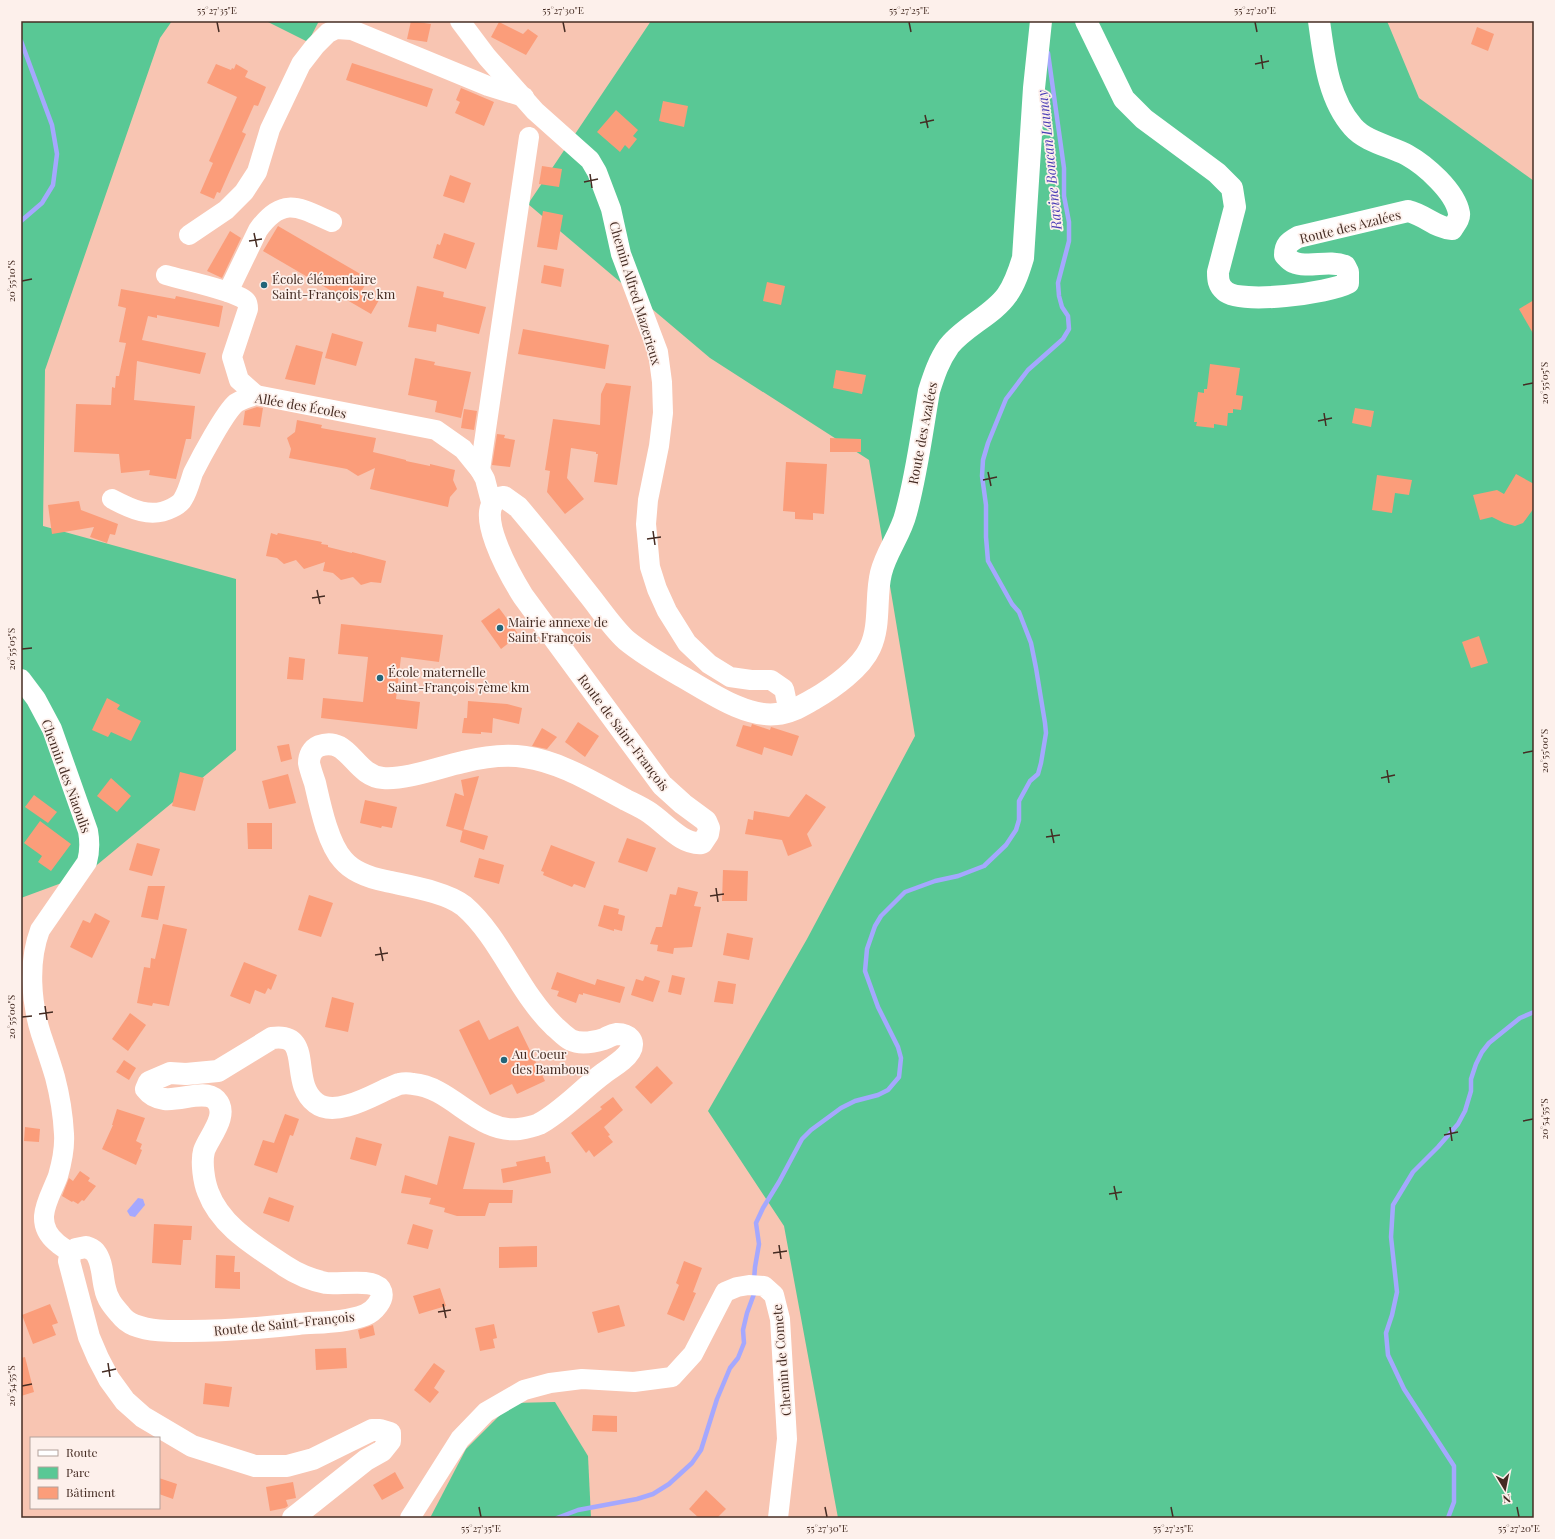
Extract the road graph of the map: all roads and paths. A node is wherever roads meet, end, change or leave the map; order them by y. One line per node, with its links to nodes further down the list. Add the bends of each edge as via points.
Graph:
1 (460, 21): 5 (street, Chemin Alfred Mazerieux)
2 (1041, 21): 16 (main road, Route des Azalées, via 1034,88 1025,238 1023,258 1016,280 1006,296 950,345 935,372 929,391 906,514 880,576 875,634 871,647 848,674 820,695)
3 (1086, 21): 4 (main road, Route des Azalées, via 1124,98 1144,119 1217,173 1232,188 1235,206 1218,272 1218,282 1225,292 1245,297 1272,298 1334,289 1348,282 1345,266 1337,263 1292,262 1285,255 1285,248 1287,243 1298,237 1408,211 1419,214 1443,228 1452,229 1459,214 1443,185 1428,171 1407,156 1369,139 1353,128 1340,108 1332,88)
4 (1319, 21)
5 (524, 97): 8 (street, via 488,86 352,30 336,29 328,33 301,64 270,129 258,172 244,192 226,210); 16 (street, Chemin Alfred Mazerieux, via 547,123 590,160 597,172 611,209 621,254 658,352 663,413 646,524 650,567 657,589 687,643 709,664 730,677 771,680 784,689)
6 (529, 137): 12 (street)
7 (332, 222): 10 (street, via 292,207 284,207 274,212 258,230)
8 (188, 235)
9 (166, 275): 10 (street)
10 (228, 292): 11 (street, via 248,304 232,357 239,380)
11 (256, 395): 12 (street, Allée des Écoles, via 436,430 463,449); 13 (street, Allée des Écoles, via 247,397 227,413 194,472 183,500 175,507 165,512 141,512)
12 (480, 470): 14 (street, Allée des Écoles)
13 (112, 499)
14 (491, 502): 16 (main road, via 504,497 518,507 607,618 626,639 647,656 741,708 759,713); 17 (main road, Route de Saint-François, via 489,511 498,550 523,596 662,785 706,821 708,834 702,842 692,844 648,811 566,769 547,761 523,756 496,756 466,761 390,779 368,774 349,753 332,745 317,747 310,756 309,763 325,822 342,860 356,871 375,879 436,893 460,902 476,917 534,1004 570,1040 580,1043 593,1042 622,1034 631,1039 632,1048 618,1063 548,1118 534,1126 514,1130 483,1120 434,1089 416,1084 399,1084 336,1108 320,1106 312,1100 302,1084 298,1048 290,1039 280,1037 272,1038 218,1071 170,1073 149,1082 146,1089 150,1095 157,1098 205,1095 216,1100 220,1118 203,1152 203,1174 208,1193 219,1212 237,1232 287,1268 310,1279 327,1283 372,1283 382,1293 381,1298 373,1310 364,1315 342,1320 223,1331 162,1331 134,1325 111,1304 95,1251 86,1247)
15 (21, 679): 17 (street, Chemin des Niaoulis, via 36,699 52,729 90,841 87,862 40,930 36,942 32,982 40,1033 59,1095 64,1134 62,1162 43,1212 44,1221 55,1242)
16 (789, 712)
17 (71, 1253): 19 (main road, via 69,1261 89,1337 109,1379 125,1401 143,1417 192,1446 255,1466 272,1467 300,1464 372,1430 390,1433 390,1441 382,1451 366,1460)
18 (776, 1516): 20 (street, Chemin de Comete, via 787,1439 780,1319 774,1295 756,1285 737,1287 725,1292 693,1354 672,1376 634,1382 582,1378 550,1383 524,1390 486,1412 460,1439)
19 (293, 1518)
20 (410, 1518)

